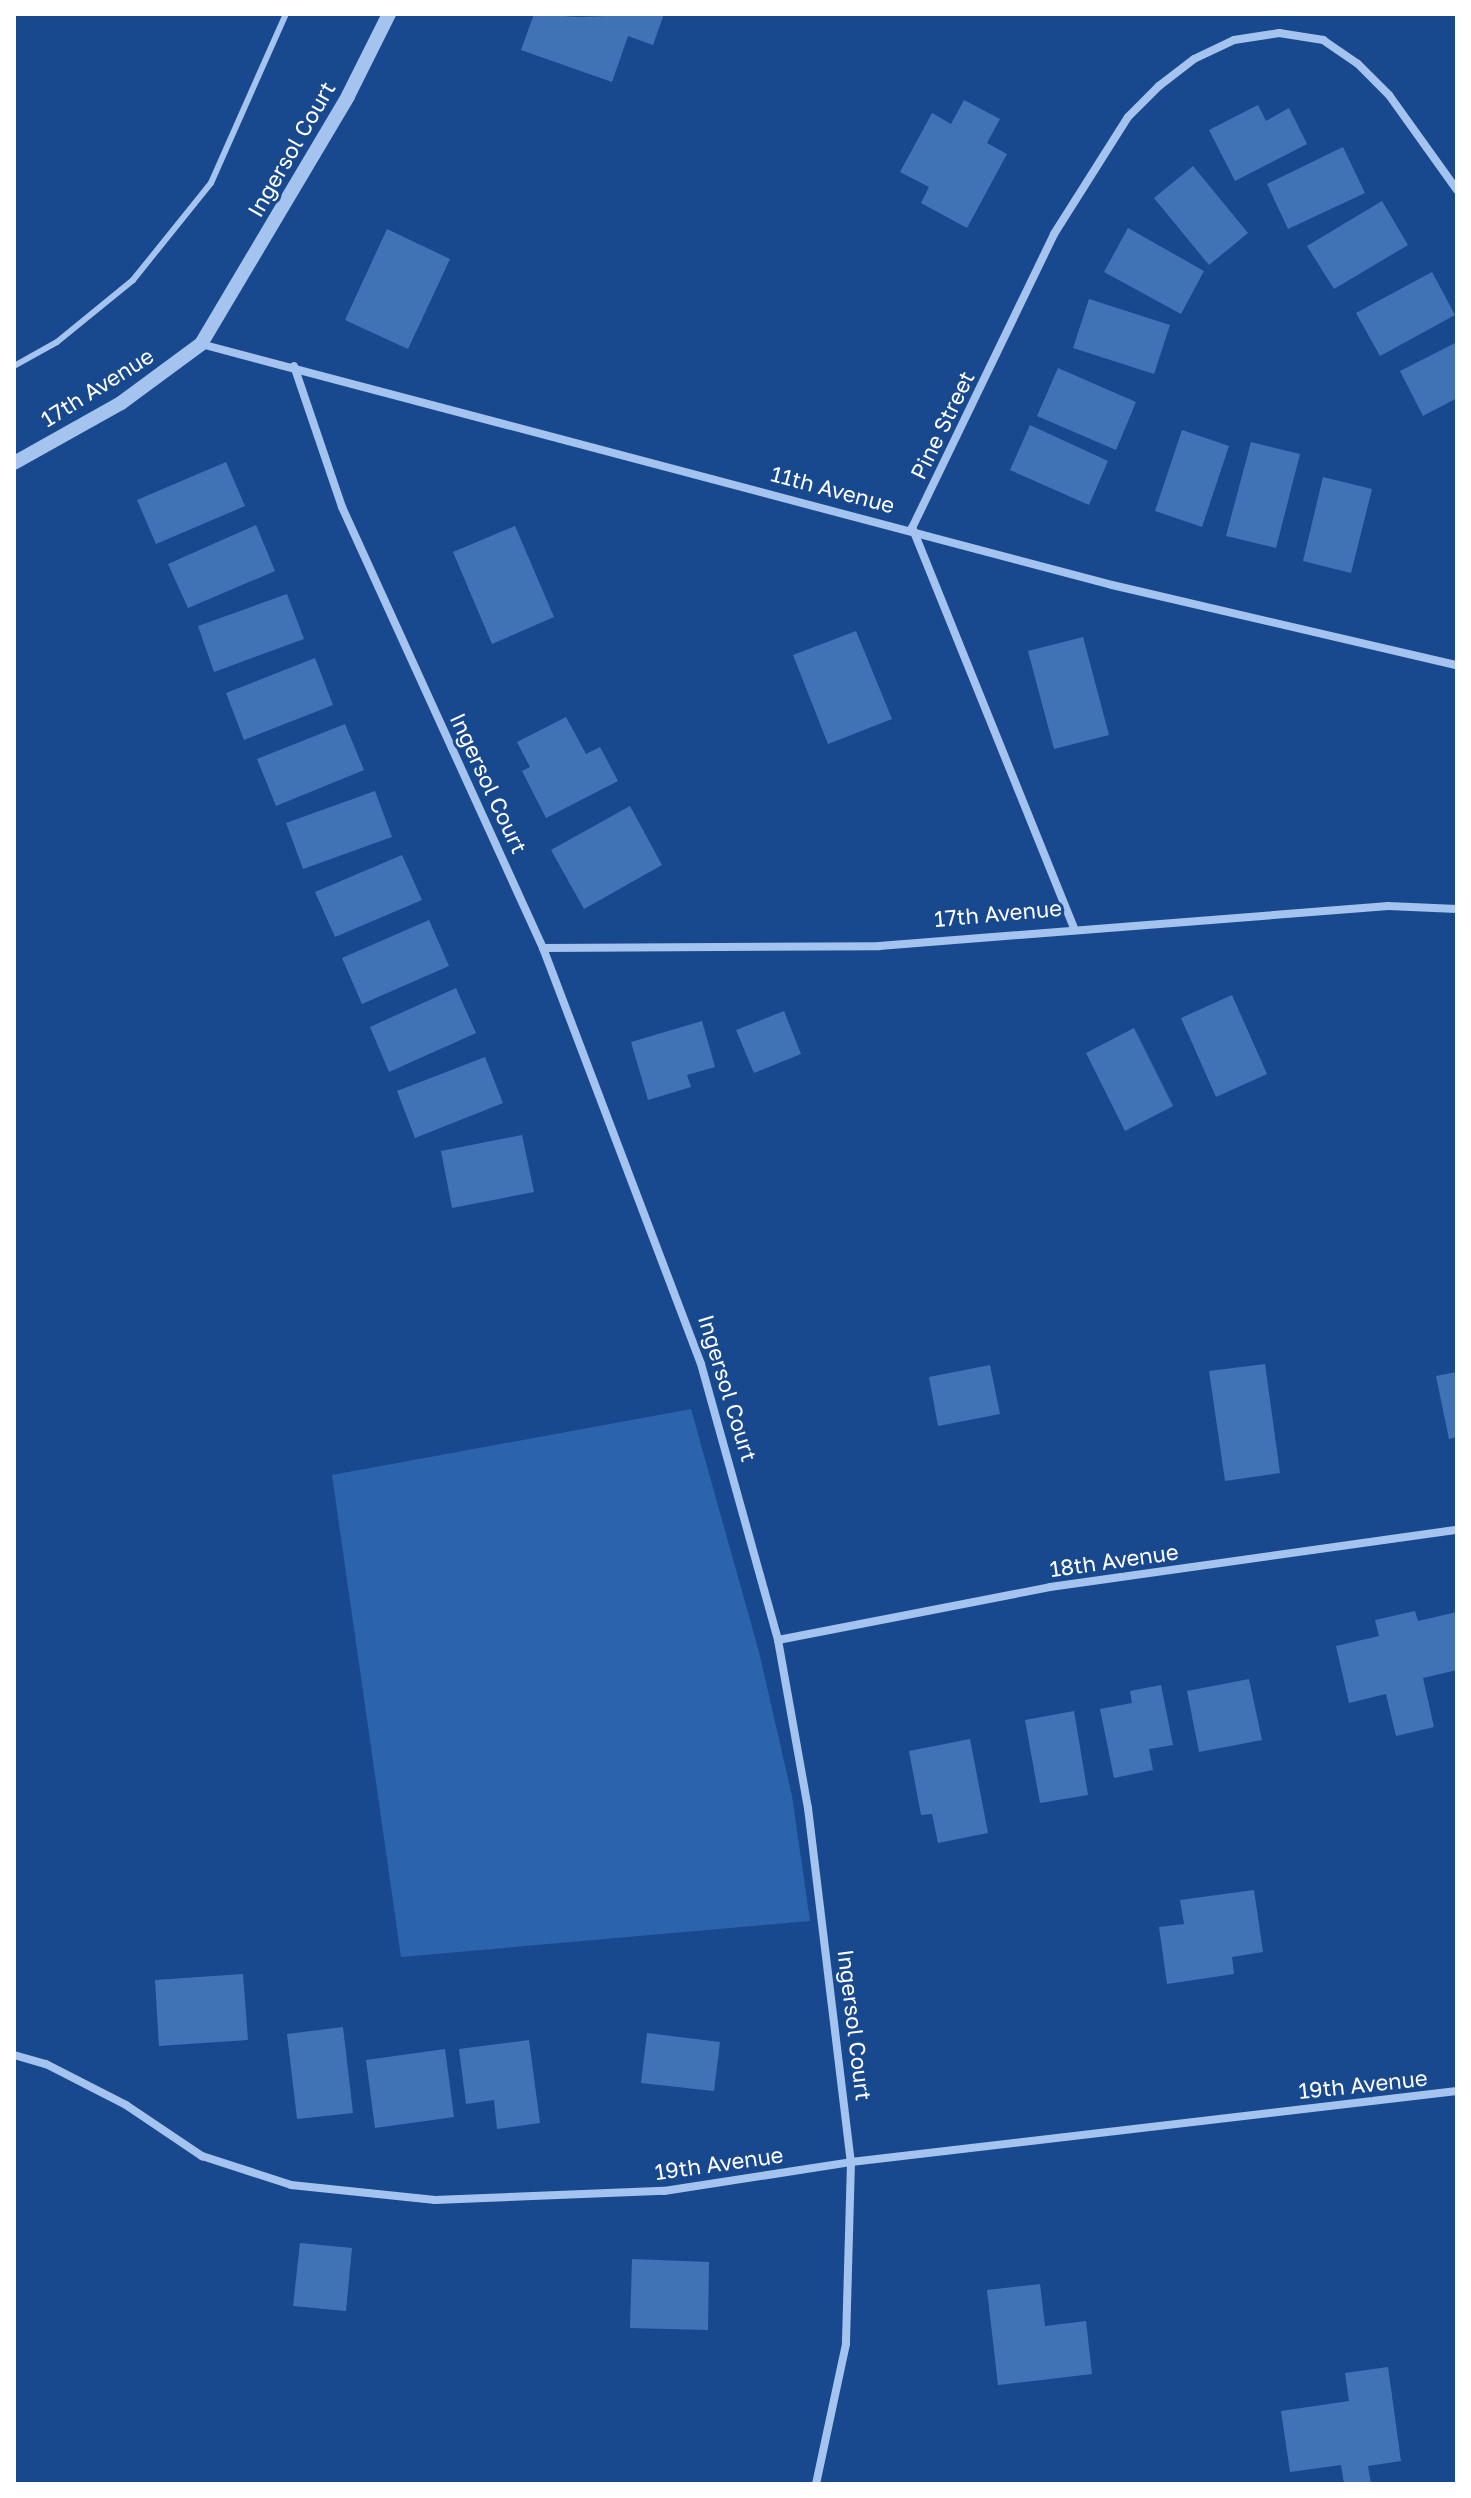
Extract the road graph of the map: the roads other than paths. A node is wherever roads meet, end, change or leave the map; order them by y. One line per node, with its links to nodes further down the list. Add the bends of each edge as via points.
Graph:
1 (286, 14): 5 (lane, via 211,183 133,280 57,342)
2 (389, 14): 4 (street, Ingersol Court, via 348,96)
3 (1457, 190): 8 (street, Pine Street, via 1389,95 1323,40 1279,33 1234,40 1194,59 1128,117 1054,234)
4 (201, 344): 6 (street, 11th Avenue); 7 (street, 17th Avenue, via 121,403)
5 (14, 366)
6 (294, 366): 8 (street, 11th Avenue); 12 (street, Ingersol Court, via 369,570)
7 (14, 463)
8 (912, 528): 9 (street, 11th Avenue, via 1112,585); 11 (street)
9 (1457, 665)
10 (1457, 909): 11 (street, 17th Avenue, via 1388,906)
11 (1074, 928): 12 (street, 17th Avenue, via 879,946)
12 (543, 948): 14 (street, Ingersol Court, via 701,1364)
13 (1457, 1530): 14 (street, 18th Avenue, via 1050,1587)
14 (778, 1640): 17 (street, Ingersol Court, via 808,1808)
15 (14, 2055): 17 (street, 19th Avenue, via 46,2064 126,2105 202,2156 291,2185 465,2199 664,2191)
16 (1457, 2091): 17 (street, 19th Avenue)
17 (851, 2162): 18 (street, Ingersol Court, via 846,2344)
18 (816, 2484)

